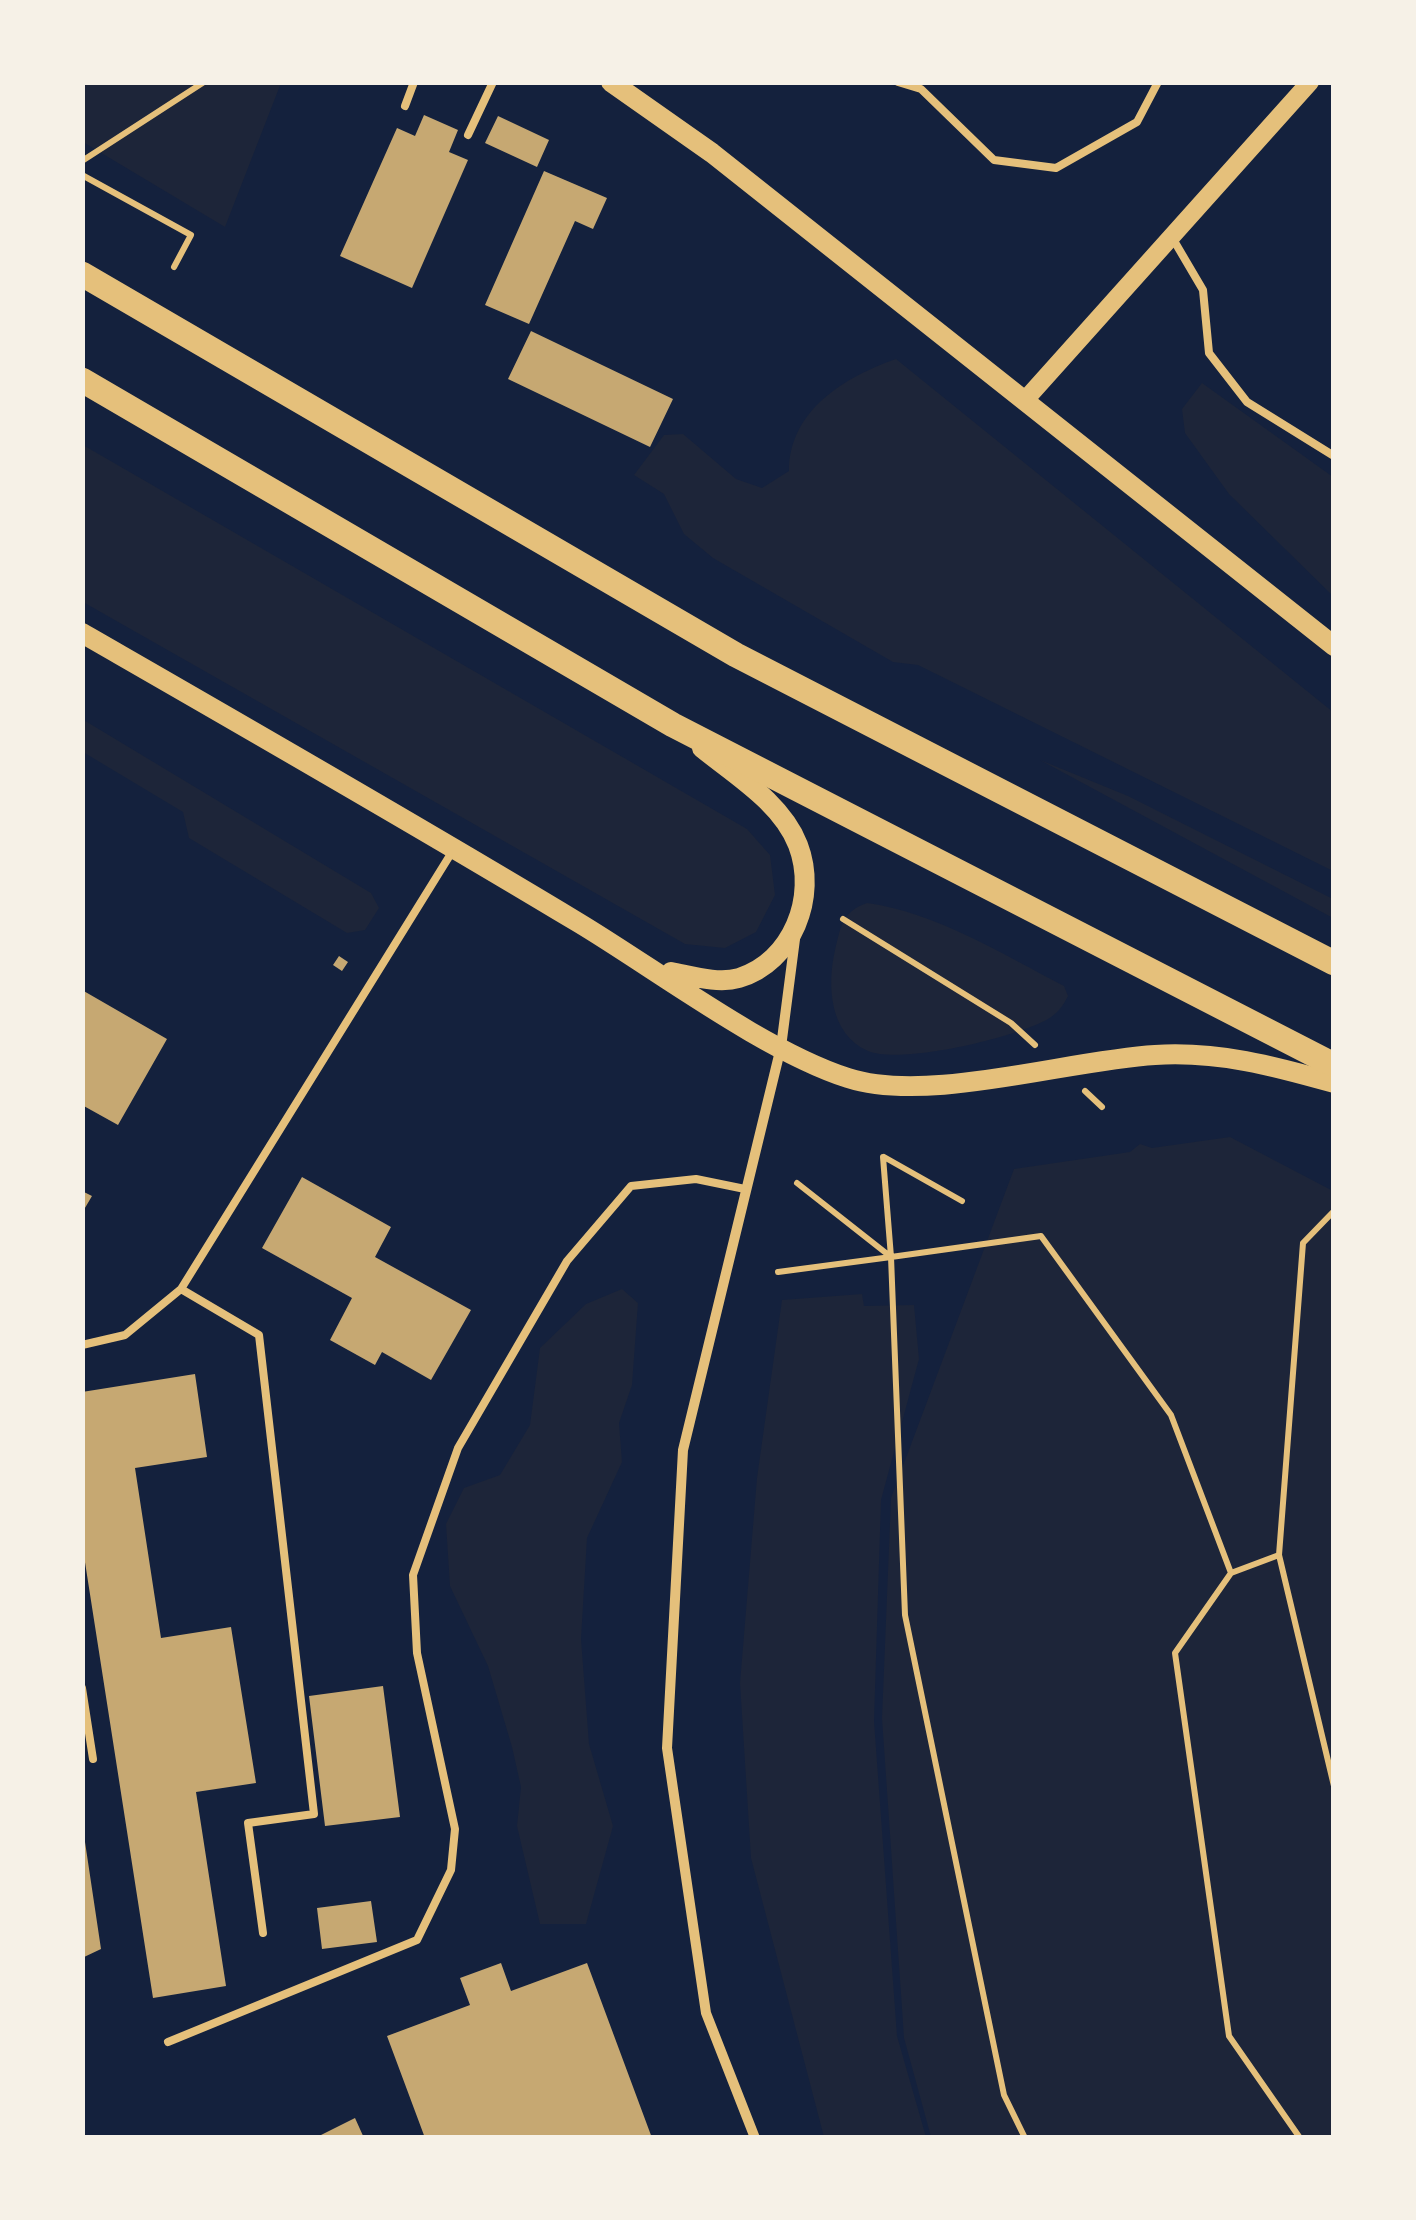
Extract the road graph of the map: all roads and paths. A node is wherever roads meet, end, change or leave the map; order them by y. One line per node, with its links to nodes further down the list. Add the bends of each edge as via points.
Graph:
1 (204, 82): 10 (path)
2 (414, 82): 8 (lane)
3 (493, 82): 9 (lane)
4 (612, 82): 16 (main road)
5 (898, 82): 6 (lane, via 921,90 994,160 1056,168 1137,122)
6 (1158, 82)
7 (1310, 82): 12 (street)
8 (405, 106)
9 (468, 135)
10 (82, 161)
11 (82, 175): 13 (path, via 191,235)
12 (1173, 239): 16 (street); 17 (lane, via 1203,290 1209,353 1246,402)
13 (174, 266)
14 (82, 274): 24 (main road, via 736,656)
15 (86, 382): 20 (main road)
16 (1026, 400): 19 (main road)
17 (1334, 456)
18 (82, 633): 21 (main road)
19 (1334, 646)
20 (674, 725): 23 (main road, via 771,803 799,846 804,896); 28 (main road)
21 (455, 848): 25 (main road); 36 (lane)
22 (842, 920): 26 (path)
23 (796, 925): 25 (main road, via 786,948 735,979); 27 (street)
24 (1334, 964)
25 (654, 968): 27 (main road)
26 (1011, 1022)
27 (781, 1047): 29 (main road, via 848,1078 899,1088 1200,1054); 31 (street)
28 (1334, 1065)
29 (1334, 1083)
30 (797, 1184): 34 (path)
31 (745, 1190): 44 (lane, via 696,1179 630,1186 566,1261 458,1448 413,1575 417,1653 455,1829 451,1870 418,1940); 45 (street, via 683,1450 667,1748 706,2012)
32 (962, 1201): 34 (path, via 883,1157)
33 (1334, 1211): 38 (path, via 1303,1244)
34 (890, 1256): 35 (path); 39 (path, via 1041,1236 1171,1415); 46 (path, via 905,1616 1004,2095)
35 (778, 1272)
36 (182, 1289): 37 (lane, via 126,1335); 43 (lane, via 259,1335 314,1814 248,1823)
37 (82, 1345)
38 (1279, 1555): 39 (path); 42 (path)
39 (1231, 1573): 47 (path, via 1176,1653 1229,2036)
40 (82, 1688): 41 (lane)
41 (93, 1759)
42 (1334, 1786)
43 (263, 1933)
44 (168, 2042)
45 (755, 2138)
46 (1025, 2138)
47 (1300, 2138)

